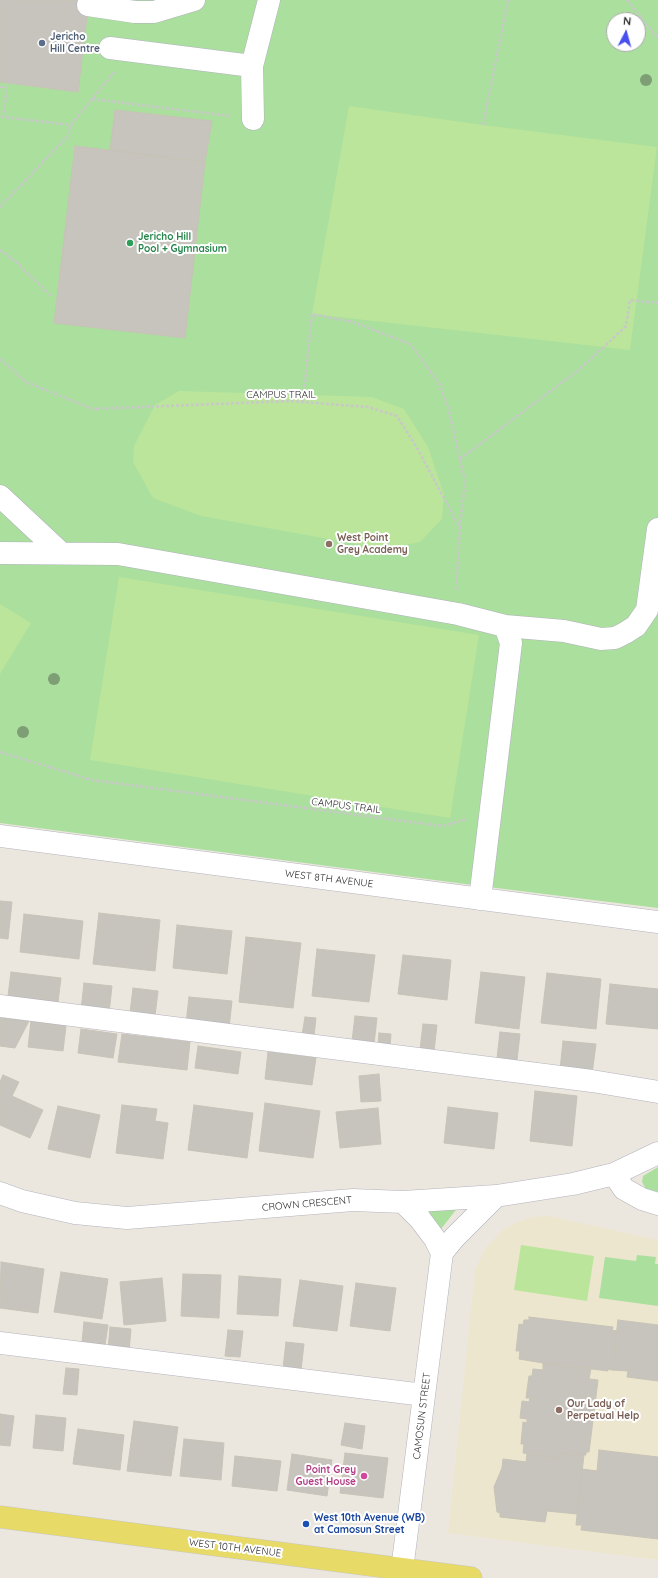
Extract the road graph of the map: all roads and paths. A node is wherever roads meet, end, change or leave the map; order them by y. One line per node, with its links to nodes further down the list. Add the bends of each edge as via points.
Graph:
1 (194, 0): 5 (street, via 154,12 135,12)
2 (269, 0): 9 (street)
3 (508, 0): 14 (path)
4 (627, 0): 6 (path)
5 (88, 5)
6 (658, 39)
7 (110, 48): 8 (street)
8 (132, 51): 9 (street); 11 (path)
9 (252, 66): 12 (street)
10 (0, 86): 13 (path, via 7,87 3,117)
11 (92, 99): 12 (path); 13 (path)
12 (253, 119)
13 (71, 124): 15 (path, via 67,137)
14 (483, 125)
15 (0, 207)
16 (0, 250): 17 (path)
17 (52, 297)
18 (658, 303): 21 (path, via 630,300 626,326 620,332 582,367)
19 (0, 359): 20 (path, CAMPUS TRAIL, via 26,382 93,409)
20 (303, 402): 21 (path, via 312,314 353,322 410,344 439,383 448,407); 23 (path, CAMPUS TRAIL, via 368,407 397,416 418,448)
21 (460, 459): 23 (path, via 465,481)
22 (0, 496): 26 (street)
23 (460, 528): 27 (path)
24 (658, 529): 28 (street, via 647,610 636,626 625,633 615,638 601,639 564,631)
25 (0, 553): 26 (street)
26 (61, 554): 28 (street, via 118,554 458,614)
27 (456, 594)
28 (505, 626): 32 (street, via 511,643)
29 (0, 752): 30 (path, CAMPUS TRAIL, via 92,780 442,826)
30 (469, 818)
31 (0, 836): 32 (street, WEST 8TH AVENUE)
32 (480, 899): 33 (street, WEST 8TH AVENUE)
33 (658, 922)
34 (0, 1006): 35 (street, via 592,1081)
35 (658, 1092)
36 (658, 1153): 37 (street, CROWN CRESCENT)
37 (614, 1174): 39 (street, CROWN CRESCENT, via 574,1184); 41 (street, via 624,1189)
38 (0, 1192): 40 (street, CROWN CRESCENT, via 22,1201 75,1213 127,1218 354,1200)
39 (496, 1196): 40 (street, CROWN CRESCENT); 42 (street)
40 (403, 1202): 42 (street, via 420,1219)
41 (658, 1204)
42 (442, 1253): 44 (street, CAMOSUN STREET)
43 (0, 1343): 44 (street)
44 (424, 1395): 46 (street, CAMOSUN STREET)
45 (0, 1517): 46 (main road, WEST 10TH AVENUE)
46 (401, 1574): 47 (main road, WEST 10TH AVENUE)
47 (471, 1578)

